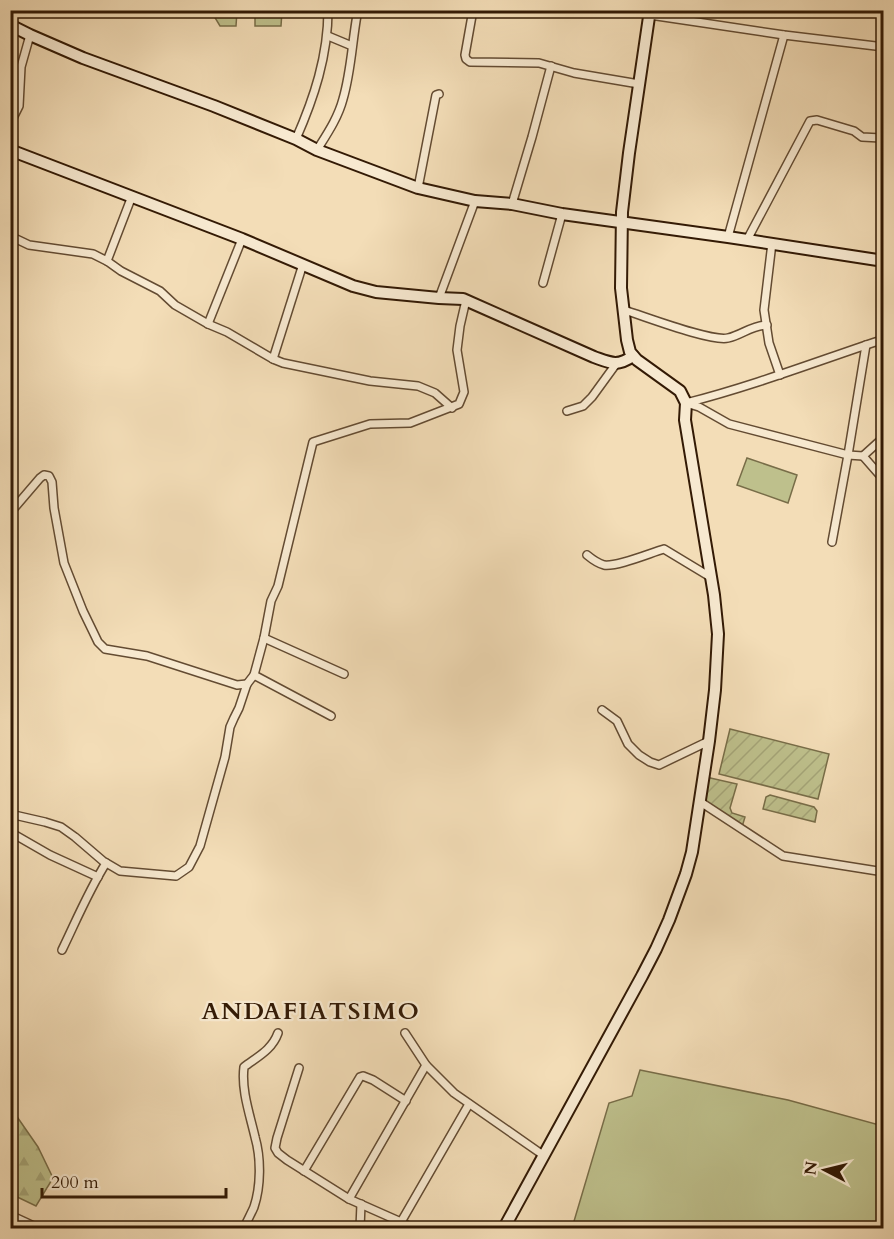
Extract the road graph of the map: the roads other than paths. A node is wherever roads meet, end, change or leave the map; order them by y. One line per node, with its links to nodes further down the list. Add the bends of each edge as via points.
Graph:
1 (328, 10): 8 (street)
2 (473, 10): 11 (street, via 465,55 470,62)
3 (650, 13): 7 (street); 12 (main road)
4 (357, 15): 9 (street)
5 (10, 25): 6 (main road)
6 (30, 35): 14 (street, via 21,67 19,106); 16 (main road)
7 (784, 35): 10 (street); 26 (street)
8 (328, 36): 9 (street); 16 (street, via 322,70)
9 (352, 46): 18 (street, via 343,101)
10 (884, 47)
11 (551, 66): 12 (street); 22 (street)
12 (639, 84): 24 (main road)
13 (439, 94): 19 (street)
14 (10, 124)
15 (884, 132): 28 (street, via 881,138 862,137 817,120 810,121)
16 (296, 139): 18 (main road)
17 (10, 150): 20 (main road)
18 (317, 150): 19 (main road)
19 (418, 188): 21 (main road)
20 (132, 196): 27 (main road); 30 (street)
21 (475, 201): 22 (main road); 34 (street)
22 (512, 204): 23 (main road)
23 (562, 214): 24 (main road); 33 (street)
24 (623, 222): 26 (main road); 36 (main road)
25 (10, 236): 30 (street, via 29,245 93,255)
26 (728, 237): 28 (main road)
27 (242, 239): 32 (main road); 37 (street)
28 (747, 240): 29 (main road)
29 (772, 243): 31 (main road); 38 (street, via 764,309)
30 (107, 261): 37 (street)
31 (884, 261)
32 (303, 264): 34 (main road, via 376,292); 42 (street)
33 (543, 283)
34 (439, 298): 35 (main road)
35 (466, 300): 43 (main road); 46 (street, via 457,350 464,392 459,404)
36 (624, 310): 38 (street, via 720,338); 41 (main road)
37 (208, 324): 42 (street)
38 (767, 324): 44 (street)
39 (884, 339): 40 (street)
40 (866, 345): 44 (street); 49 (street)
41 (633, 356): 43 (main road); 45 (main road, via 680,391)
42 (273, 359): 46 (street, via 370,381 418,386 435,393)
43 (616, 364): 47 (street, via 583,405)
44 (780, 375): 45 (street)
45 (686, 403): 49 (street, via 729,424); 55 (main road, via 685,420)
46 (452, 408): 56 (street, via 410,423 370,424 313,442)
47 (567, 411)
48 (884, 437): 50 (street)
49 (848, 455): 50 (street); 53 (street)
50 (863, 456): 51 (street)
51 (884, 480)
52 (10, 513): 59 (street, via 40,478 49,476 64,563 83,611 105,649 147,656 237,685)
53 (832, 542)
54 (587, 555): 55 (street, via 606,565 620,564 664,549)
55 (712, 578): 62 (main road, via 718,634)
56 (264, 638): 57 (street); 58 (street)
57 (344, 674)
58 (254, 675): 59 (street); 61 (street)
59 (247, 684): 66 (street, via 230,727 200,846 189,867 176,876 120,871)
60 (602, 710): 62 (street, via 617,721 628,744 639,755 659,765)
61 (331, 716)
62 (709, 741): 63 (main road)
63 (699, 801): 67 (street, via 783,856); 76 (main road, via 686,874 661,939)
64 (10, 814): 66 (street, via 61,827)
65 (10, 832): 68 (street)
66 (106, 863): 68 (street)
67 (884, 872)
68 (98, 877): 69 (street)
69 (62, 950)
70 (278, 1033): 83 (street, via 267,1050 244,1067 259,1163 254,1206)
71 (405, 1033): 72 (street)
72 (426, 1065): 74 (street); 75 (street)
73 (299, 1068): 77 (street, via 275,1148)
74 (406, 1101): 77 (street, via 373,1080 360,1077); 78 (street)
75 (469, 1104): 76 (street); 81 (street)
76 (543, 1155): 86 (main road)
77 (304, 1171): 78 (street)
78 (350, 1199): 79 (street)
79 (361, 1204): 81 (street); 84 (street)
80 (10, 1215): 82 (street)
81 (401, 1222): 85 (street)
82 (38, 1228)
83 (244, 1228)
84 (360, 1228)
85 (412, 1228)
86 (504, 1228)

